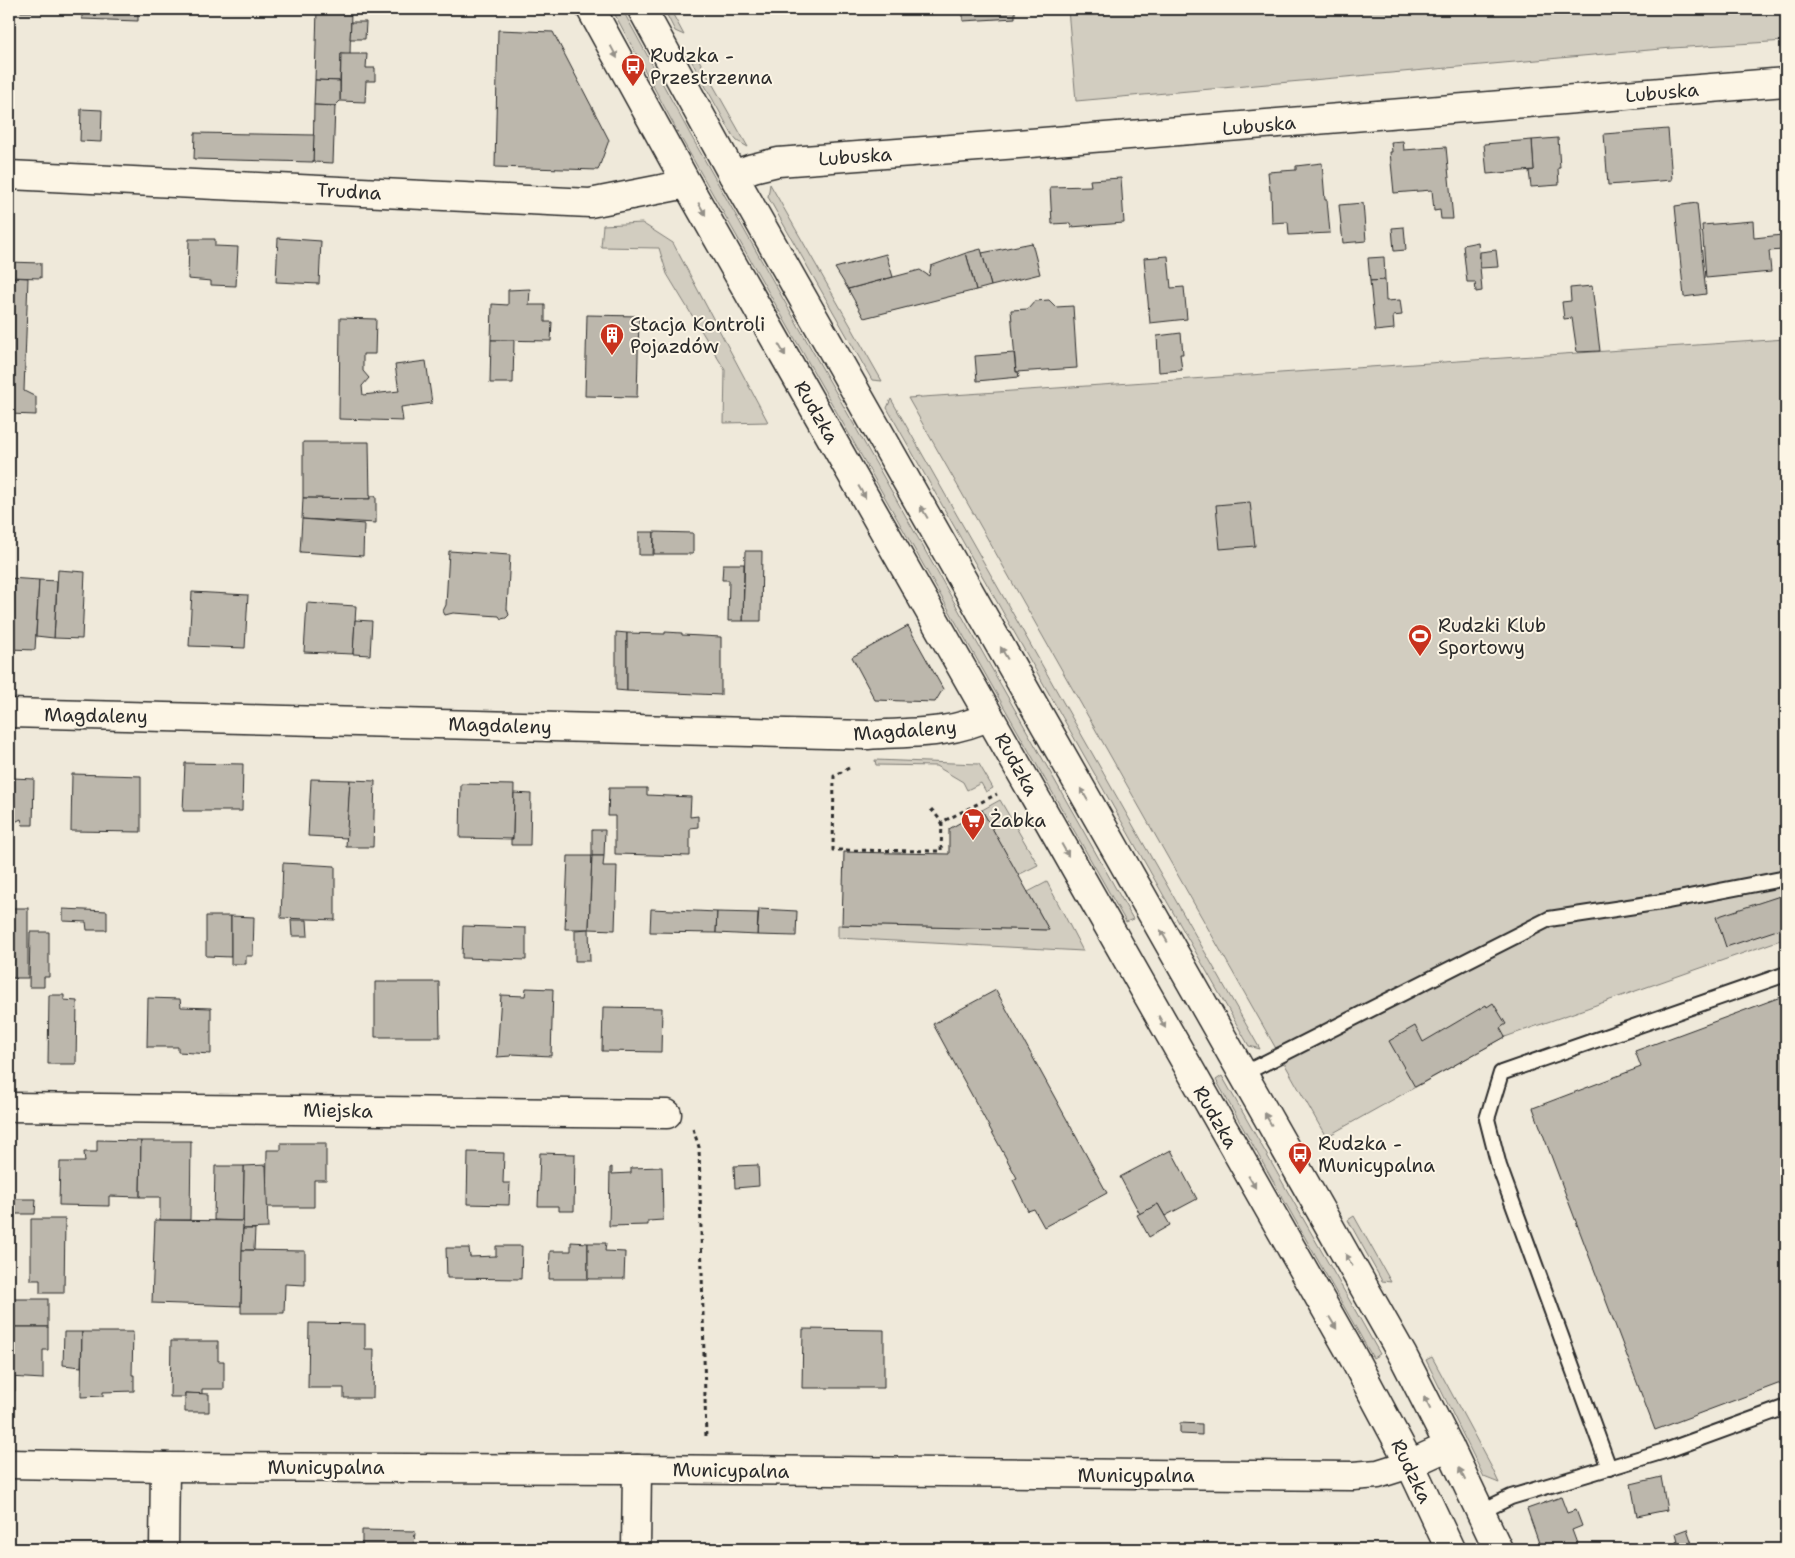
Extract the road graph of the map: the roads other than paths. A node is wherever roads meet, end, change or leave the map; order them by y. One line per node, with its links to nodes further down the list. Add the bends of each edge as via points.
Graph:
1 (591, 9): 6 (street, Rudzka, one-way to 6)
2 (642, 9): 5 (street)
3 (1786, 82): 5 (street, Lubuska, via 778,162)
4 (9, 174): 6 (street, Trudna, via 590,203)
5 (733, 175): 11 (street, one-way to 5)
6 (688, 184): 8 (street, Rudzka, one-way to 8)
7 (9, 713): 8 (street, Magdaleny, via 868,735 949,730 973,725)
8 (990, 716): 12 (street, Rudzka, one-way to 12)
9 (1786, 878): 13 (lane, via 1668,901 1549,919)
10 (1786, 974): 21 (lane, via 1501,1073 1488,1118 1499,1166)
11 (1188, 978): 12 (street); 13 (street)
12 (1149, 999): 19 (street, Rudzka, one-way to 19, via 1352,1355)
13 (1243, 1074): 17 (street, one-way to 13, via 1410,1369)
14 (9, 1107): 15 (street, Miejska)
15 (667, 1114)
16 (1786, 1407): 21 (lane)
17 (1449, 1446): 19 (street, Municypalna); 23 (street, one-way to 17)
18 (9, 1464): 20 (street, Municypalna)
19 (1410, 1464): 22 (street, Municypalna, via 1378,1474 1353,1476); 26 (street, Rudzka)
20 (165, 1467): 22 (street, Municypalna); 24 (street)
21 (1609, 1468): 23 (lane, via 1511,1497)
22 (637, 1469): 25 (street)
23 (1480, 1512): 27 (street)
24 (164, 1549)
25 (636, 1549)
26 (1450, 1549)
27 (1498, 1549)

